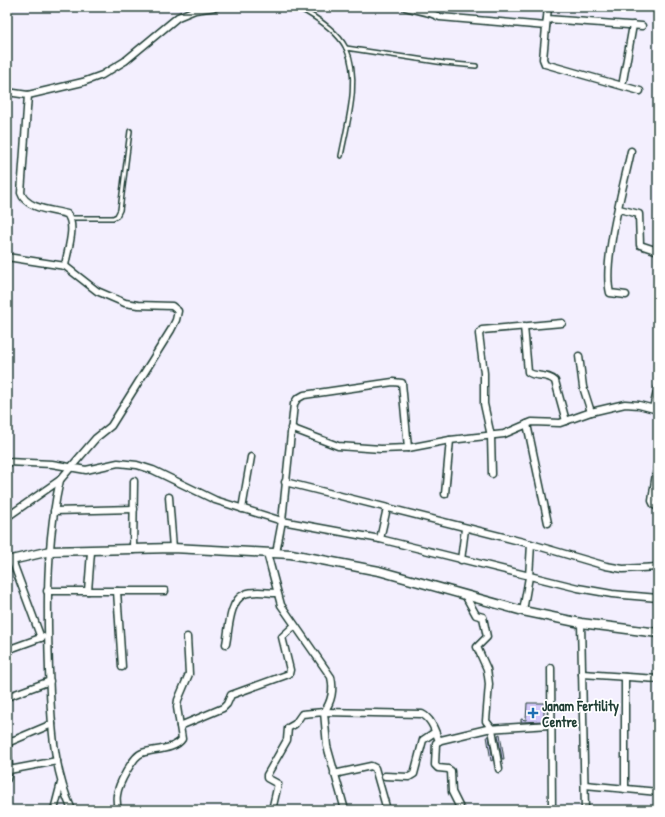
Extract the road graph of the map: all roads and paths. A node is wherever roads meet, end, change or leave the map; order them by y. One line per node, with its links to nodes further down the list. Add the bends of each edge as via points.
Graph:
1 (216, 7): 15 (street, via 195,10 178,17 125,61 102,75)
2 (297, 7): 10 (lane, via 319,21)
3 (406, 7): 5 (street)
4 (548, 7): 6 (street)
5 (429, 10): 8 (street, via 440,17)
6 (547, 19): 7 (street); 8 (street)
7 (633, 25): 9 (street); 12 (street)
8 (546, 26): 13 (street, via 543,60 545,64)
9 (642, 26)
10 (346, 48): 11 (lane); 18 (lane, via 353,93)
11 (476, 66)
12 (623, 81)
13 (640, 91)
14 (7, 92): 15 (street)
15 (28, 95): 20 (street, via 20,190 22,197 31,204 67,214)
16 (130, 131): 20 (lane, via 120,210 117,216)
17 (631, 151): 19 (street)
18 (341, 156)
19 (619, 209): 21 (street, via 640,214 640,245); 24 (street, via 611,252 610,291 612,295)
20 (70, 218): 23 (street, via 72,226)
21 (658, 252)
22 (7, 257): 23 (street)
23 (65, 266): 40 (street, via 86,284 112,298 138,305 172,306 178,311 171,330 115,420)
24 (626, 295)
25 (562, 323): 26 (street)
26 (524, 326): 31 (street, via 528,372 532,375 550,377 554,381); 34 (street, via 482,330 479,334 484,373 483,398)
27 (579, 356): 30 (street)
28 (658, 388): 29 (street)
29 (655, 409): 30 (street, via 625,404)
30 (591, 412): 31 (street)
31 (566, 421): 32 (street, via 554,424 536,421)
32 (527, 424): 34 (street, via 513,432); 54 (street)
33 (291, 428): 36 (street, via 338,446); 36 (street, via 294,404 300,396 399,382 404,387); 44 (street)
34 (491, 436): 35 (street); 41 (street)
35 (450, 440): 36 (street); 45 (street)
36 (408, 448)
37 (251, 457): 50 (street)
38 (658, 460): 47 (street, via 652,501 654,506)
39 (7, 462): 40 (street, via 35,462)
40 (70, 468): 42 (street); 50 (street, via 86,470 118,463 137,465 215,500)
41 (492, 474)
42 (60, 480): 51 (street); 52 (street)
43 (134, 481): 49 (street)
44 (285, 482): 48 (street); 53 (street)
45 (445, 494)
46 (169, 497): 58 (street)
47 (658, 507)
48 (387, 508): 55 (street); 56 (street)
49 (134, 509): 51 (street); 59 (street)
50 (242, 509): 53 (street)
51 (54, 511): 60 (street)
52 (7, 517)
53 (282, 521): 56 (street); 63 (street)
54 (548, 522)
55 (465, 529): 57 (street); 65 (street)
56 (380, 539): 65 (street)
57 (531, 544): 66 (street, via 615,568); 67 (street)
58 (173, 548): 59 (street); 62 (street)
59 (133, 550): 61 (street)
60 (50, 552): 61 (street); 64 (street); 68 (street)
61 (91, 552): 69 (street)
62 (267, 552): 63 (street); 72 (street)
63 (276, 553): 73 (street, via 379,571)
64 (10, 560): 81 (street)
65 (461, 560): 67 (street)
66 (658, 567)
67 (529, 577): 74 (street, via 612,594); 75 (street)
68 (47, 591): 69 (street); 79 (street)
69 (88, 591): 70 (street)
70 (117, 591): 71 (street); 84 (street)
71 (165, 591)
72 (276, 593): 77 (street); 82 (street, via 249,593 241,596 233,608)
73 (465, 594): 75 (street); 95 (street, via 476,615 482,617 487,637 477,647 487,669 489,684 486,721)
74 (658, 598)
75 (522, 611): 76 (street)
76 (581, 623): 78 (street); 86 (street)
77 (294, 626): 91 (street, via 331,677 332,695 330,705); 94 (street, via 282,637 289,674 232,695 223,708)
78 (658, 634)
79 (48, 635): 81 (street); 89 (street)
80 (187, 637): 94 (street, via 189,670 177,703)
81 (41, 638): 83 (street)
82 (226, 644)
83 (7, 650)
84 (122, 667)
85 (550, 668): 93 (street)
86 (582, 674): 87 (street); 105 (street)
87 (625, 677): 88 (street); 106 (street)
88 (658, 679)
89 (50, 681): 90 (street); 92 (street)
90 (7, 697)
91 (324, 712): 96 (street, via 422,714 427,716); 102 (street, via 326,739); 111 (street, via 302,714 296,723 288,728 287,740 266,775 278,784)
92 (52, 724): 98 (street); 99 (street)
93 (550, 725): 95 (street); 115 (street)
94 (180, 726): 110 (street, via 182,739 179,743 136,756 119,786 116,802)
95 (492, 729): 97 (street); 100 (street)
96 (435, 732): 97 (street); 103 (street, via 423,740 414,774 409,777)
97 (439, 741): 114 (street, via 435,746 435,765 451,771 452,792)
98 (8, 743): 101 (street)
99 (58, 761): 101 (street); 104 (street)
100 (499, 769)
101 (8, 774)
102 (334, 774): 112 (street); 113 (street, via 371,766 375,768)
103 (385, 776)
104 (61, 781): 108 (street); 109 (street)
105 (584, 784): 106 (street); 116 (street)
106 (625, 789): 107 (street)
107 (658, 792)
108 (54, 810)
109 (72, 810)
110 (118, 810)
111 (272, 810)
112 (345, 810)
113 (387, 810)
114 (461, 810)
115 (552, 810)
116 (585, 810)

